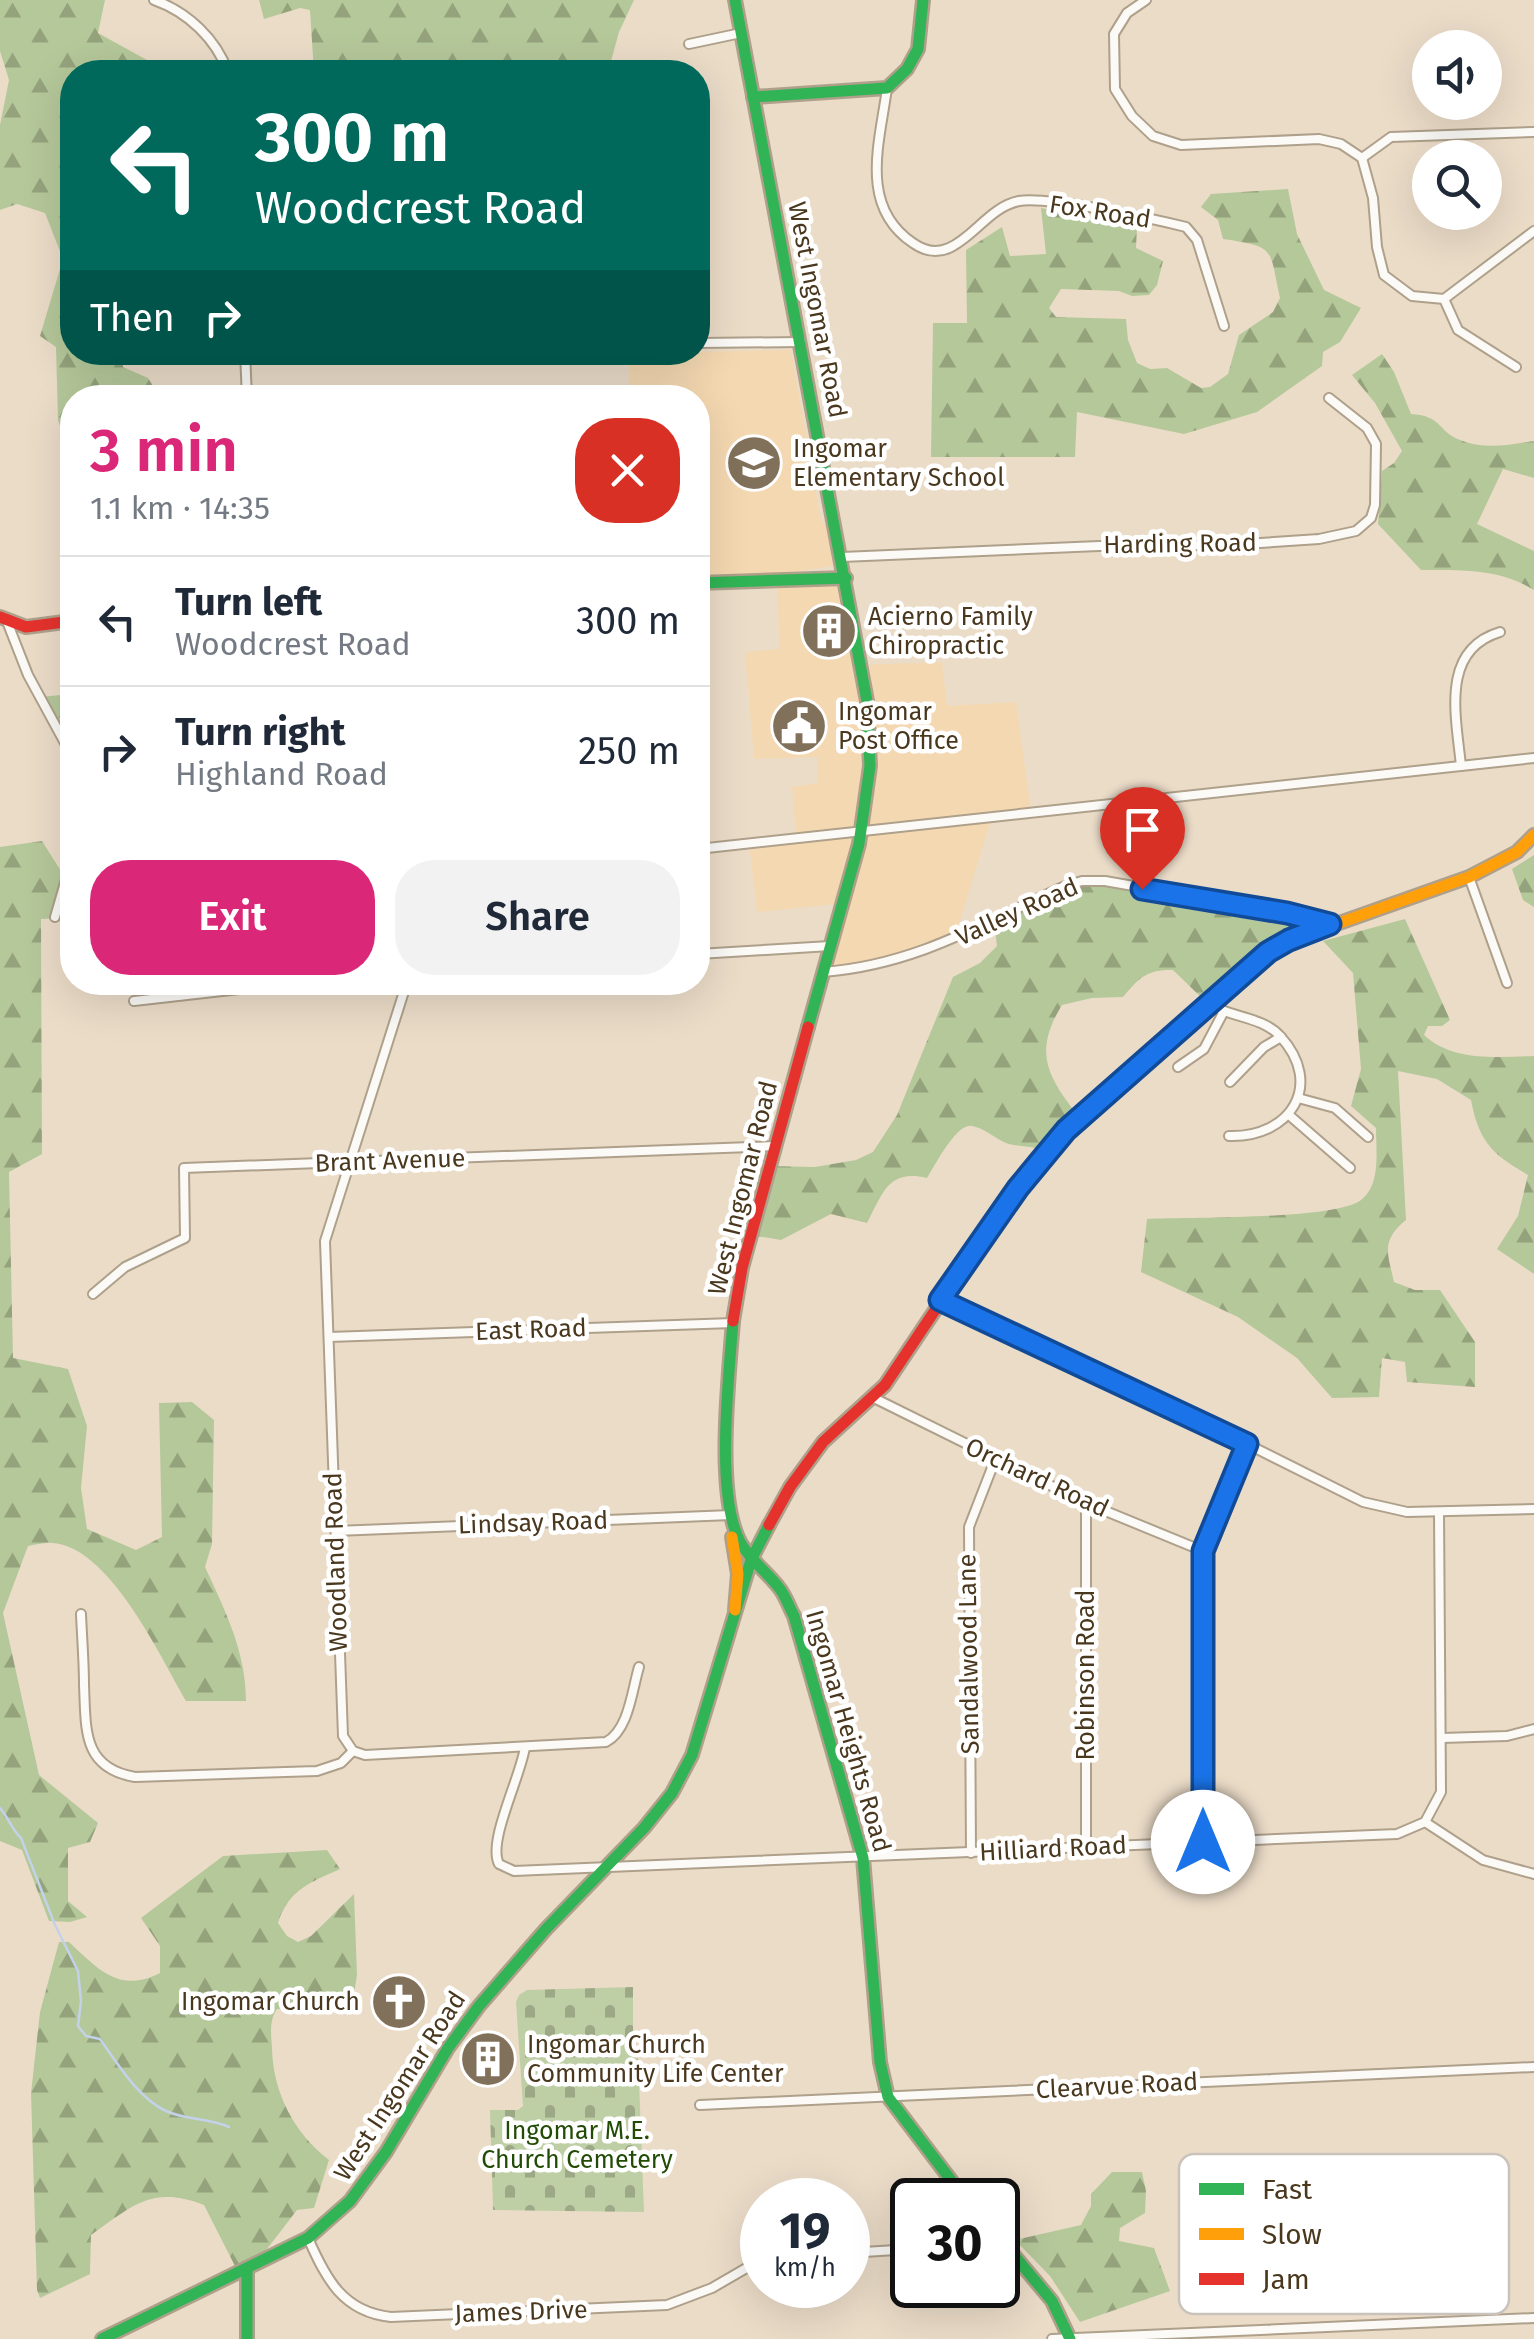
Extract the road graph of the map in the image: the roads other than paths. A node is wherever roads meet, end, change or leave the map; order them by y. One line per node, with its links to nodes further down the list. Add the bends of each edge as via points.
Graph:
1 (154, 0): 7 (street, via 194,23)
2 (735, 0): 5 (street, West Ingomar Road)
3 (923, 0): 8 (street, via 920,48)
4 (1146, 0): 11 (street, via 1114,34 1116,90 1153,136 1181,145 1318,138)
5 (741, 32): 6 (street); 9 (street, West Ingomar Road)
6 (689, 44)
7 (222, 60)
8 (888, 88): 9 (street); 14 (street, Fox Road, via 875,178 889,220 911,242 931,251 950,248 1018,201 1186,228 1198,240)
9 (753, 97): 15 (street, West Ingomar Road)
10 (1534, 132): 11 (street, via 1391,137)
11 (1362, 158): 13 (street, via 1384,274 1412,296)
12 (1534, 232): 13 (street)
13 (1444, 299): 17 (street, via 1458,330)
14 (1224, 326)
15 (800, 342): 16 (street); 19 (street, West Ingomar Road)
16 (710, 344)
17 (1516, 368)
18 (1330, 398): 19 (street, Harding Road, via 1376,444 1375,505 1356,532 1215,546)
19 (842, 557): 20 (street, West Ingomar Road)
20 (846, 578): 21 (street); 28 (street, West Ingomar Road, via 870,737)
21 (710, 583)
22 (4, 620): 23 (street, via 24,627); 25 (street)
23 (60, 622)
24 (1500, 632): 27 (street, via 1483,637 1462,660 1456,687)
25 (60, 734)
26 (1534, 758): 27 (street)
27 (1461, 766): 28 (street)
28 (862, 830): 30 (street); 35 (street, West Ingomar Road)
29 (1534, 834): 31 (street, via 1518,852)
30 (710, 848)
31 (1469, 877): 34 (street); 38 (street)
32 (60, 900): 33 (street)
33 (55, 917)
34 (1330, 924): 37 (street, Valley Road, via 1092,880 1065,886 918,954); 42 (street, via 1280,944)
35 (830, 946): 36 (street); 37 (street, West Ingomar Road)
36 (710, 953)
37 (824, 972): 51 (street, West Ingomar Road)
38 (1507, 983)
39 (187, 995): 41 (street)
40 (402, 995): 52 (street, Woodland Road)
41 (134, 1001)
42 (1208, 1004): 43 (street); 55 (street, via 1066,1130)
43 (1222, 1013): 44 (street, via 1259,1023); 45 (street, via 1204,1049)
44 (1281, 1038): 46 (street); 47 (street, via 1296,1063)
45 (1178, 1068)
46 (1230, 1082)
47 (1298, 1098): 48 (street); 50 (street, via 1335,1108)
48 (1289, 1115): 49 (street, via 1262,1133); 53 (street)
49 (1229, 1136)
50 (1368, 1137)
51 (774, 1146): 52 (street, Brant Avenue); 56 (street, West Ingomar Road)
52 (350, 1163): 54 (street, Brant Avenue, via 184,1168 185,1238 125,1267); 57 (street, Woodland Road, via 326,1241)
53 (1350, 1168)
54 (93, 1294)
55 (940, 1300): 58 (street); 59 (street)
56 (733, 1322): 57 (street, East Road); 64 (street, West Ingomar Road, via 725,1463)
57 (329, 1337): 65 (street, Woodland Road)
58 (874, 1398): 60 (street, Orchard Road); 67 (street, via 822,1442)
59 (1247, 1444): 63 (street, via 1363,1502); 66 (street)
60 (995, 1460): 61 (street, Orchard Road); 78 (street, Sandalwood Lane, via 969,1528)
61 (1086, 1503): 66 (street, Orchard Road); 77 (street, Robinson Road)
62 (1534, 1509): 63 (street)
63 (1439, 1512): 72 (street)
64 (731, 1515): 65 (street, Lindsay Road); 67 (street, West Ingomar Road); 68 (street)
65 (336, 1530): 74 (street, Woodland Road, via 343,1736)
66 (1203, 1551): 76 (street)
67 (751, 1560): 68 (street, West Ingomar Road); 79 (street, Ingomar Heights Road, via 780,1589 794,1616)
68 (735, 1610): 80 (street, West Ingomar Road, via 681,1779)
69 (82, 1614): 74 (street, via 87,1738 114,1772 317,1772)
70 (638, 1667): 73 (street, via 614,1738)
71 (1534, 1729): 72 (street)
72 (1442, 1738): 75 (street, via 1441,1792)
73 (524, 1747): 74 (street, via 365,1755); 80 (street, via 495,1851 500,1864 514,1872)
74 (353, 1750)
75 (1425, 1822): 76 (street, Hilliard Road, via 1386,1836); 81 (street, via 1482,1860)
76 (1203, 1842): 77 (street, Hilliard Road)
77 (1086, 1848): 78 (street, Hilliard Road)
78 (971, 1852): 79 (street, Hilliard Road)
79 (862, 1858): 80 (street, Hilliard Road); 83 (street, Ingomar Heights Road)
80 (603, 1868): 86 (street, West Ingomar Road, via 484,1998 354,2198)
81 (1534, 1874)
82 (1534, 2067): 83 (street, Clearvue Road)
83 (888, 2097): 84 (street, Clearvue Road); 85 (street, Ingomar Heights Road)
84 (700, 2105)
85 (949, 2178)
86 (308, 2238): 88 (street, West Ingomar Road); 89 (street, James Drive, via 351,2304 392,2316 667,2305)
87 (1020, 2262): 91 (street, via 1052,2301)
88 (247, 2268): 92 (street, West Ingomar Road); 93 (street)
89 (740, 2272)
90 (1534, 2318): 91 (street)
91 (1070, 2338): 94 (street)
92 (102, 2339)
93 (248, 2339)
94 (1052, 2339)

